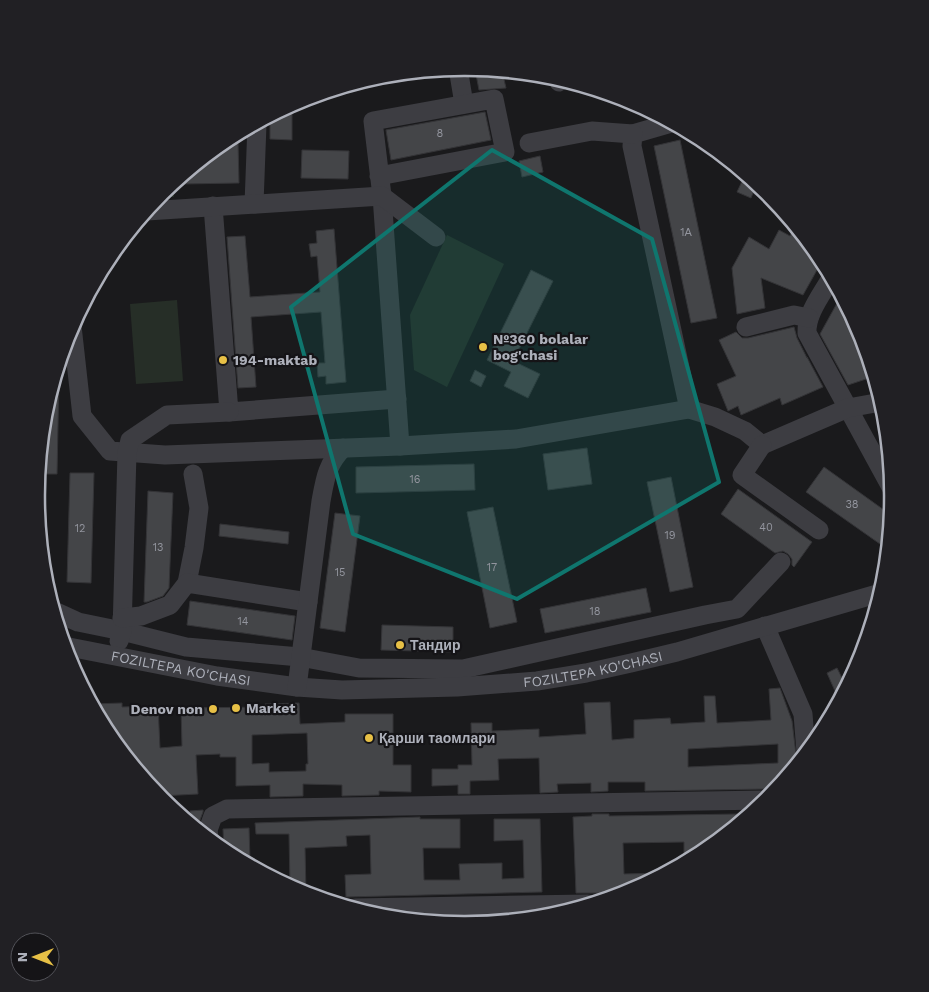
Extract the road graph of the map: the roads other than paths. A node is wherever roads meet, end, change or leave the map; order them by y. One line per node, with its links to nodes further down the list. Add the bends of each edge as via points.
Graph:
1 (459, 76): 2 (street)
2 (464, 104): 7 (street, via 373,121); 7 (street, via 494,99 504,152)
3 (659, 125): 5 (street)
4 (257, 132): 9 (street)
5 (633, 134): 6 (street, via 592,130); 20 (street, via 632,146)
6 (529, 143)
7 (379, 176): 8 (street)
8 (382, 196): 9 (street); 12 (street); 17 (street)
9 (254, 204): 10 (street)
10 (213, 206): 11 (street); 21 (street)
11 (157, 210)
12 (436, 237)
13 (827, 285): 14 (street)
14 (809, 318): 15 (street, via 794,315); 19 (street, via 807,333)
15 (746, 326)
16 (74, 343): 25 (street, via 82,416 110,451)
17 (396, 399): 21 (street); 23 (street)
18 (874, 403): 19 (street)
19 (848, 408): 22 (street); 26 (street)
20 (689, 409): 22 (street, via 745,431); 23 (street, via 516,439)
21 (229, 412): 25 (street, via 167,414 130,440)
22 (762, 445): 28 (street, via 742,475)
23 (400, 446): 24 (street)
24 (344, 448): 25 (street, via 165,455); 32 (street, via 333,458 326,478)
25 (127, 452): 34 (street)
26 (883, 473)
27 (193, 474): 30 (street, via 199,508)
28 (819, 530)
29 (781, 562): 38 (street, via 737,609 463,669 359,668)
30 (187, 583): 32 (street); 34 (street, via 170,604)
31 (872, 595): 35 (street, FOZILTEPA KO'CHASI)
32 (308, 602): 38 (street)
33 (62, 615): 34 (street, via 78,622)
34 (122, 624): 37 (street); 38 (street, via 186,647)
35 (765, 626): 40 (street, FOZILTEPA KO'CHASI, via 632,663 537,681 376,690); 41 (street, via 803,714)
36 (73, 648): 37 (street, FOZILTEPA KO'CHASI)
37 (116, 656): 40 (street, FOZILTEPA KO'CHASI, via 216,676)
38 (300, 657): 40 (street)
39 (78, 660): 40 (street, FOZILTEPA KO'CHASI, via 216,687)
40 (297, 687)
41 (805, 740)
42 (753, 800): 43 (street, via 228,809 213,816)
43 (209, 829)
44 (557, 905): 45 (street)
45 (386, 907)

